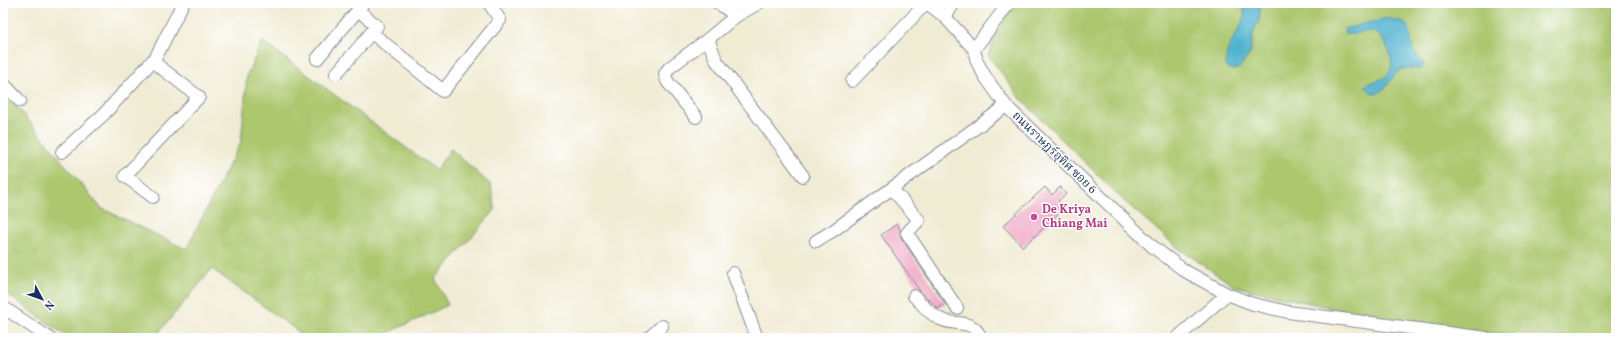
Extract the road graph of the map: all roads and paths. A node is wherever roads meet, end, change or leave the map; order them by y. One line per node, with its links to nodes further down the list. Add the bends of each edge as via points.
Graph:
1 (182, 3): 15 (street)
2 (489, 3): 11 (street, via 500,20 443,91)
3 (718, 3): 9 (street)
4 (759, 3): 9 (street)
5 (926, 3): 10 (street, ถนนราษฎร์อุทิศ ซอย 6); 17 (street)
6 (954, 3): 10 (street)
7 (1009, 3): 13 (street)
8 (360, 6): 11 (street, via 377,26); 14 (street)
9 (736, 16): 12 (street)
10 (945, 18): 13 (street, ถนนราษฎร์อุทิศ ซอย 6)
11 (372, 33): 16 (street)
12 (708, 39): 21 (street, via 669,68 665,74 667,81); 23 (street, via 716,60)
13 (974, 48): 20 (street, ถนนราษฎร์อุทิศ ซอย 6, via 980,67)
14 (317, 59)
15 (152, 61): 22 (street, via 104,114); 25 (street, via 199,97 125,176)
16 (336, 74)
17 (852, 81)
18 (3, 84): 19 (street)
19 (20, 101)
20 (1006, 106): 24 (street); 28 (street, ถนนราษฎร์อุทิศ ซอย 6, via 1154,247 1185,271)
21 (696, 117)
22 (62, 152)
23 (803, 176)
24 (892, 188): 26 (street); 31 (street, via 919,220 907,233)
25 (153, 196)
26 (816, 241)
27 (733, 272): 36 (street)
28 (1227, 294): 33 (street, ถนนราษฎร์อุทิศ ซอย 6, via 1253,304 1288,312); 38 (street)
29 (914, 296): 37 (street, via 938,319 970,325 978,331)
30 (3, 307): 34 (street)
31 (957, 308)
32 (662, 326): 35 (street)
33 (1397, 327): 39 (street); 40 (street, ถนนราษฎร์อุทิศ ซอย 6)
34 (49, 338)
35 (649, 338)
36 (757, 338)
37 (980, 338)
38 (1177, 338)
39 (1412, 338)
40 (1486, 338)

